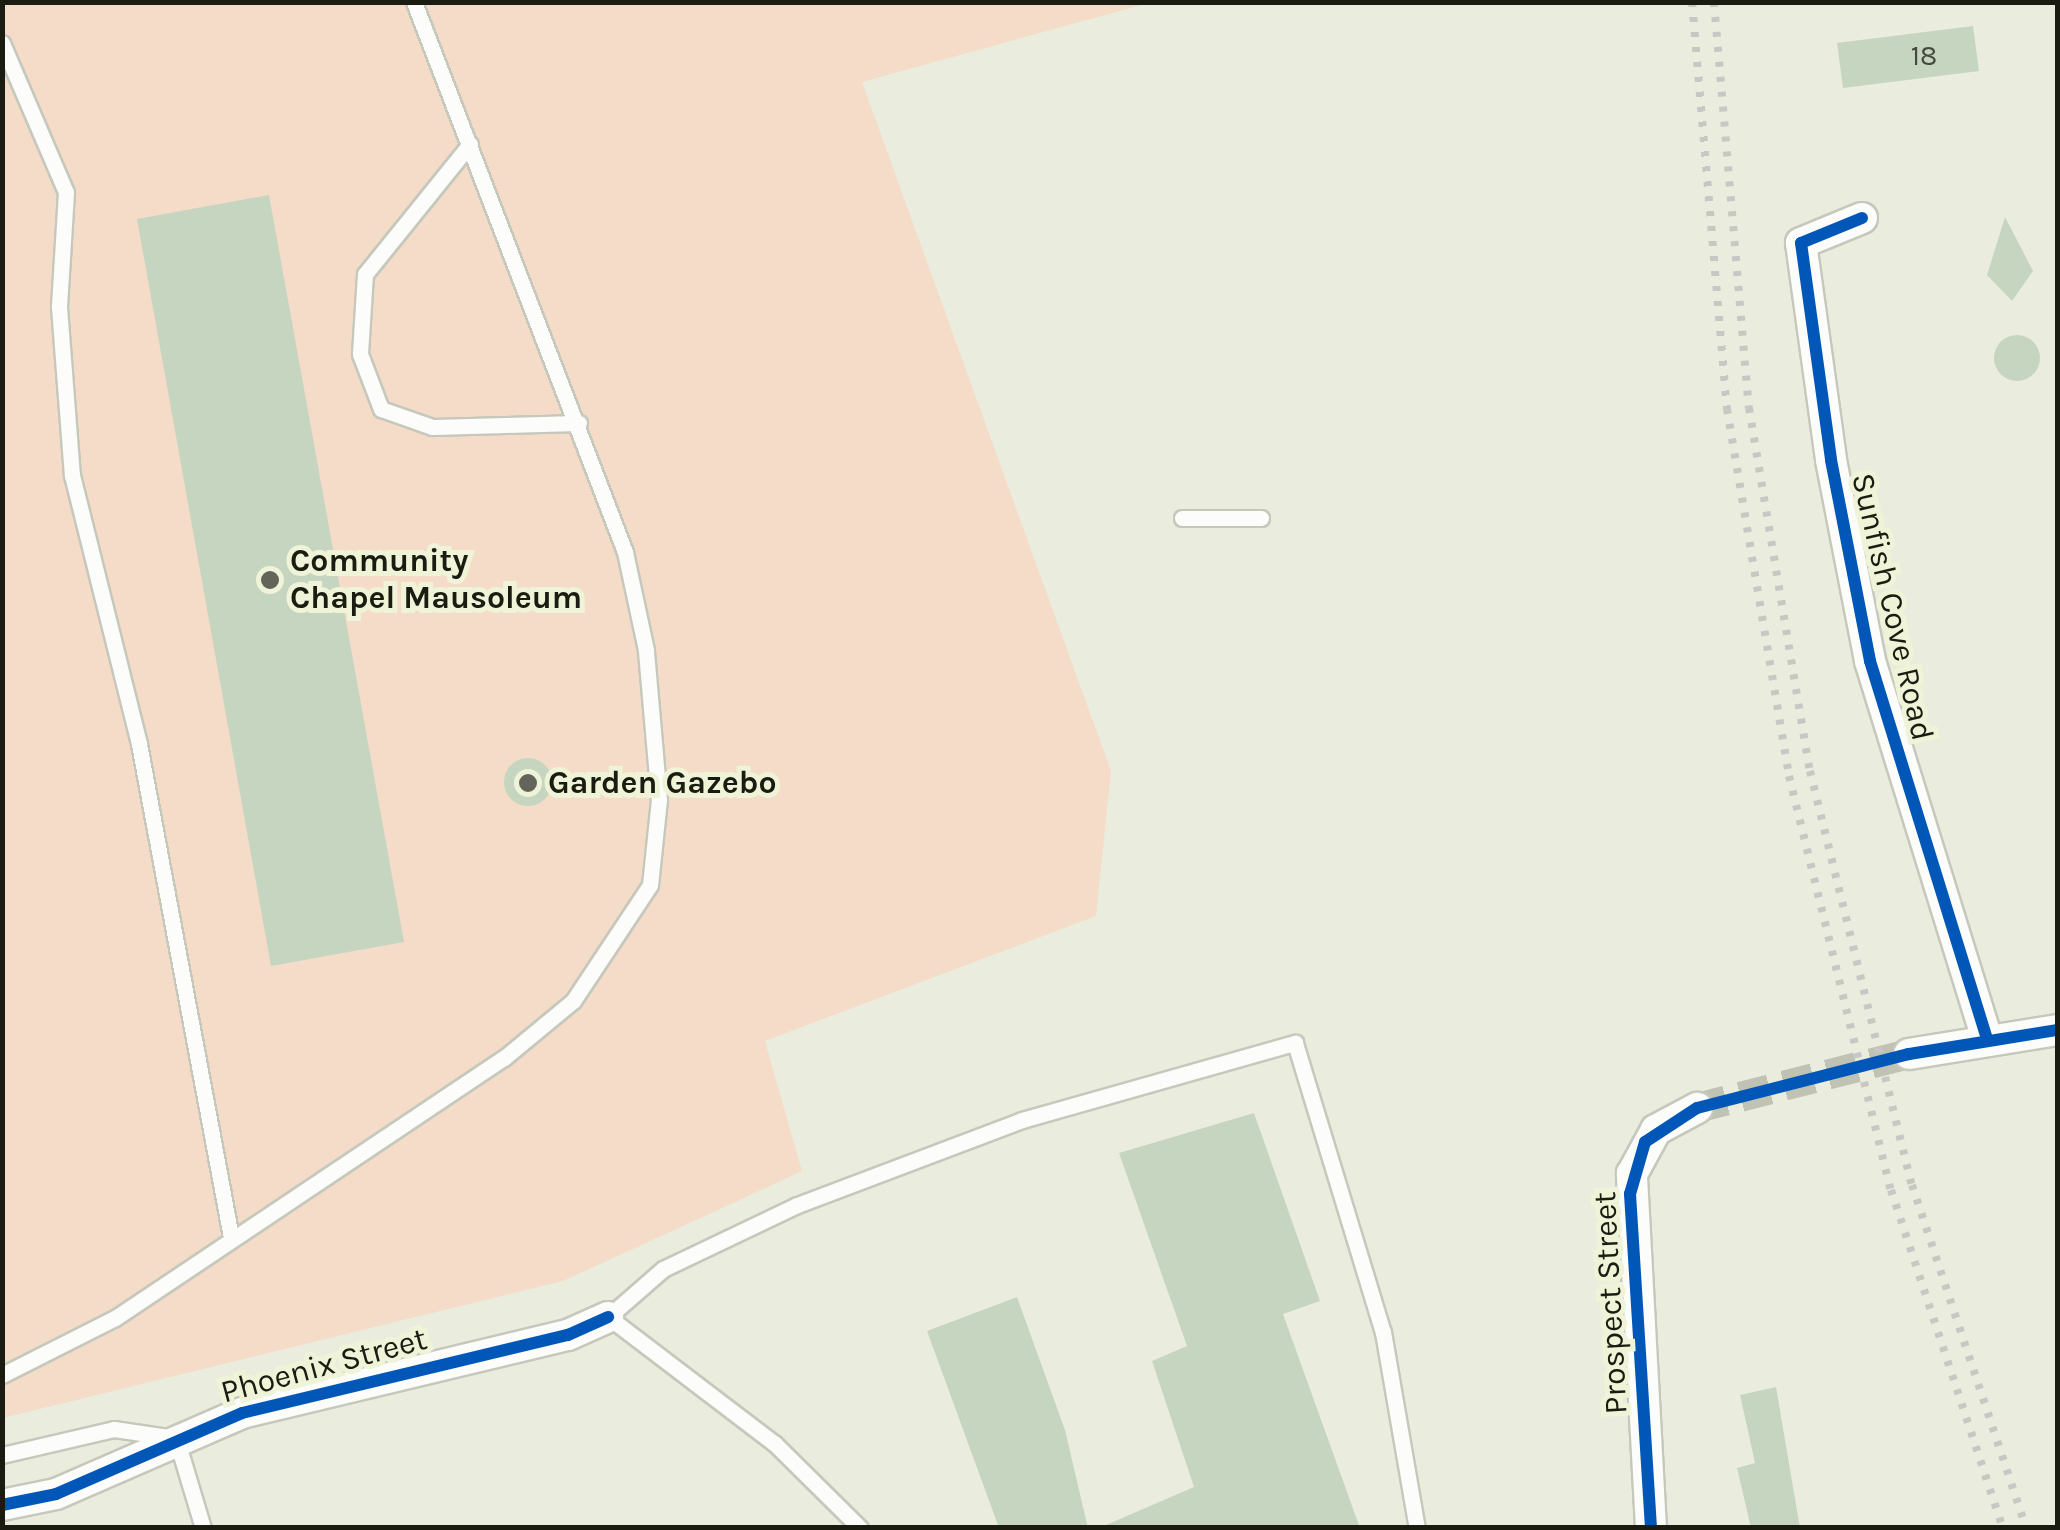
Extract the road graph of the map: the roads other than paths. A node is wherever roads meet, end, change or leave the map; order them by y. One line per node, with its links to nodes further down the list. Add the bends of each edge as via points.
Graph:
1 (414, 2): 3 (lane)
2 (2, 43): 12 (lane, via 66,192 59,307 72,475 139,744)
3 (470, 144): 5 (lane); 5 (lane, via 365,274 360,354 381,409 432,427)
4 (1862, 218): 9 (street, Sunfish Cove Road, via 1801,243 1831,460 1870,662)
5 (579, 423): 12 (lane, via 625,552 646,650 659,800 650,885 573,1001 504,1058)
6 (1182, 518): 7 (lane)
7 (1261, 518)
8 (2058, 1030): 9 (street)
9 (1988, 1038): 10 (street)
10 (1909, 1054)
11 (1697, 1108): 21 (street, Prospect Street, via 1656,1130 1632,1174)
12 (231, 1236): 14 (lane, via 115,1318)
13 (608, 1318): 15 (street, Phoenix Street); 19 (lane, via 774,1444); 20 (lane, via 663,1269 797,1206 1038,1115 1295,1043 1383,1332)
14 (2, 1375)
15 (176, 1438): 16 (lane, via 114,1429); 17 (street, Phoenix Street, via 56,1494); 18 (lane)
16 (2, 1455)
17 (2, 1505)
18 (203, 1528)
19 (860, 1528)
20 (1417, 1528)
21 (1651, 1528)

